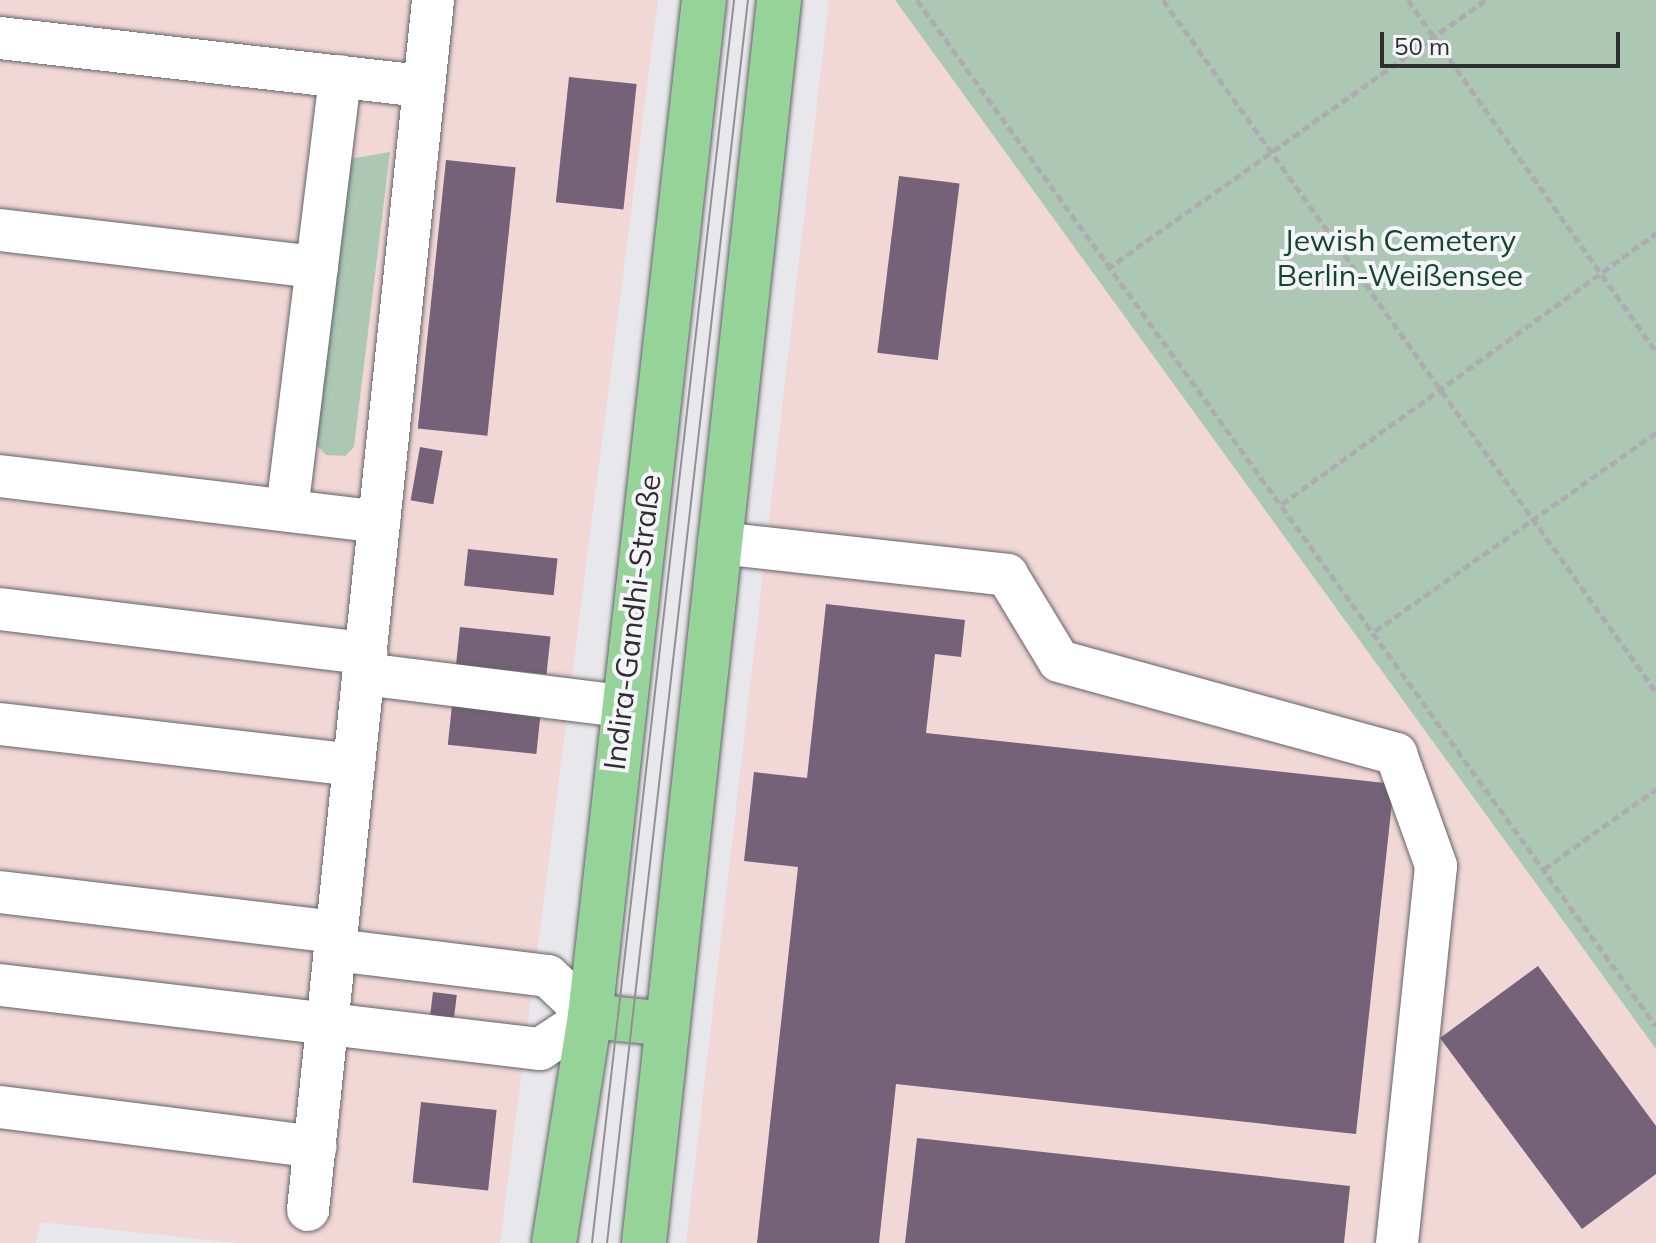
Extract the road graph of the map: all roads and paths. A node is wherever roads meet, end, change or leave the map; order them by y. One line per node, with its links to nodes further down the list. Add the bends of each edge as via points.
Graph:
1 (433, 0): 11 (lane)
2 (704, 0): 31 (main road, Indira-Gandhi-Straße)
3 (779, 0): 26 (main road)
4 (917, 0): 16 (path)
5 (1163, 0): 12 (path)
6 (1408, 0): 8 (path)
7 (1486, 0): 8 (path)
8 (1433, 37): 12 (path); 17 (path)
9 (0, 38): 10 (lane)
10 (340, 76): 11 (lane); 15 (lane)
11 (424, 86): 25 (lane)
12 (1272, 153): 16 (path); 19 (path)
13 (0, 230): 15 (lane)
14 (1656, 233): 17 (path)
15 (317, 267): 23 (lane)
16 (1107, 269): 22 (path)
17 (1599, 275): 18 (path); 19 (path)
18 (1656, 352)
19 (1439, 389): 22 (path); 24 (path)
20 (1656, 433): 24 (path)
21 (0, 476): 23 (lane)
22 (1282, 504): 28 (path)
23 (287, 510): 25 (lane)
24 (1533, 519): 28 (path); 30 (path)
25 (379, 522): 29 (lane)
26 (719, 543): 40 (main road); 48 (lane, via 1007,575 1059,661 1396,754 1436,866)
27 (0, 609): 29 (lane)
28 (1375, 631): 35 (path)
29 (365, 664): 31 (lane); 33 (lane)
30 (1656, 692)
31 (621, 706): 39 (main road, Indira-Gandhi-Straße)
32 (0, 724): 33 (lane)
33 (354, 765): 37 (lane)
34 (1656, 789): 35 (path)
35 (1544, 869): 42 (path)
36 (0, 892): 37 (lane)
37 (336, 941): 39 (lane, via 548,976); 41 (lane)
38 (0, 985): 41 (lane)
39 (590, 1016): 40 (main road); 41 (lane, via 540,1049); 46 (main road, Indira-Gandhi-Straße)
40 (667, 1024): 47 (main road)
41 (327, 1026): 44 (lane)
42 (1656, 1026)
43 (0, 1107): 44 (lane)
44 (315, 1147): 45 (lane)
45 (308, 1210)
46 (554, 1243)
47 (644, 1243)
48 (1397, 1243)

